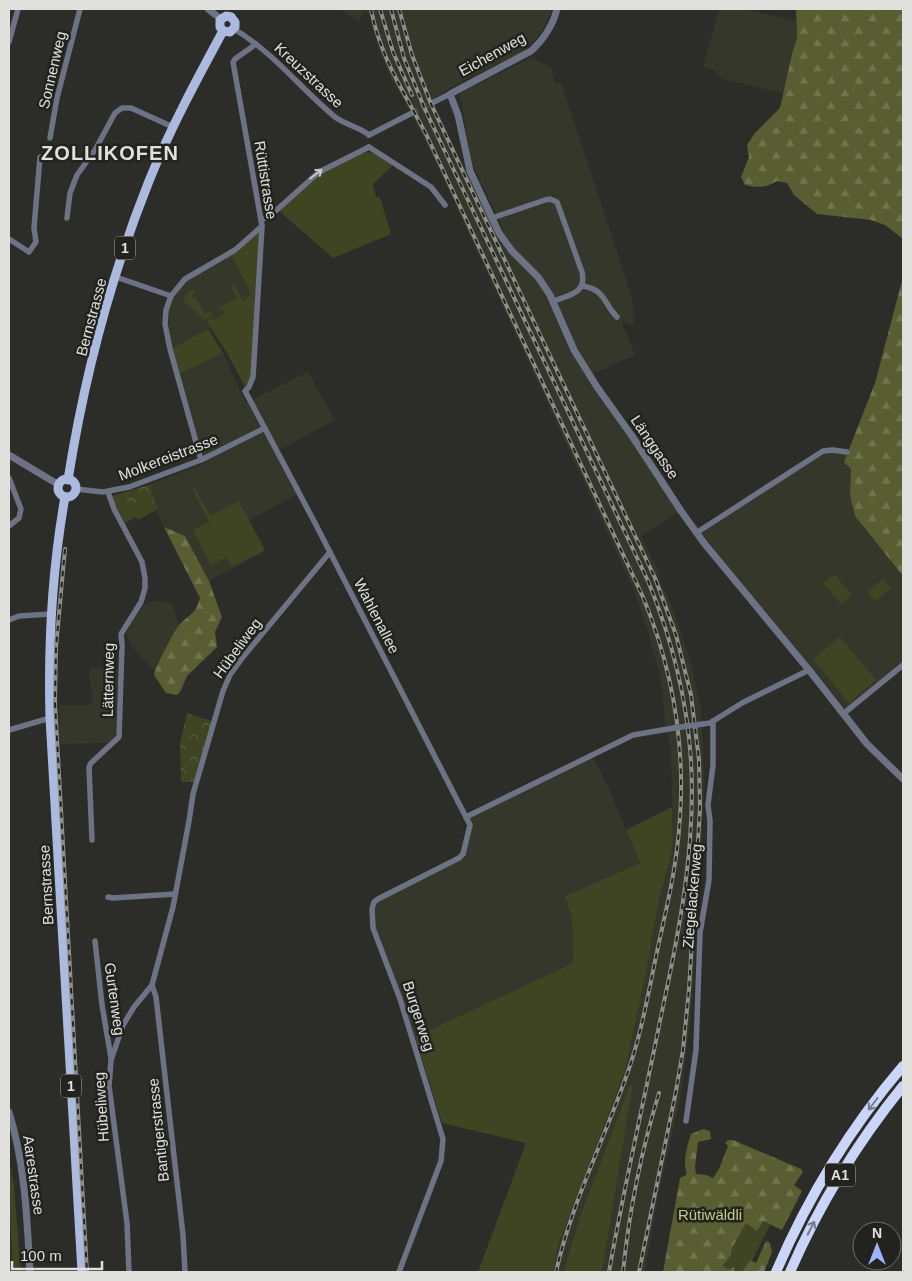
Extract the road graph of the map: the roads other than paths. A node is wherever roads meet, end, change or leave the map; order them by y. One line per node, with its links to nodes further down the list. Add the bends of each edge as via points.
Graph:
1 (18, 9): 9 (street)
2 (80, 9): 16 (street, Sonnenweg)
3 (208, 9): 6 (street)
4 (557, 9): 11 (street, Eichenweg, via 549,29 531,51)
5 (234, 13): 6 (main road); 7 (main road)
6 (221, 19): 8 (main road, via 219,26)
7 (234, 29): 8 (main road); 10 (street, Kreuzstrasse)
8 (223, 31): 14 (main road, Bernstrasse / 1)
9 (9, 42)
10 (256, 44): 15 (street, Kreuzstrasse, via 335,116); 22 (street, Rüttistrasse, via 234,61)
11 (450, 94): 12 (street); 21 (street, Länggasse, via 470,171)
12 (434, 102)
13 (412, 113): 15 (street)
14 (173, 127): 20 (street, via 131,108 117,111 77,175); 24 (main road, Bernstrasse / 1, via 150,180)
15 (369, 134): 17 (street)
16 (50, 138)
17 (369, 147): 19 (street, via 431,187); 22 (street, one-way to 17, via 319,172)
18 (40, 157): 23 (street, via 34,228 36,242 29,252)
19 (446, 204)
20 (67, 218)
21 (492, 218): 25 (street, via 545,200 557,202 582,272); 27 (street, Länggasse, via 505,242 538,277)
22 (261, 223): 26 (street, via 235,250 185,279); 29 (street, Rüttistrasse, via 253,377)
23 (9, 239)
24 (116, 276): 26 (street); 35 (main road, Bernstrasse / 1, via 87,384)
25 (583, 286): 27 (street); 28 (street, via 602,294)
26 (171, 296): 33 (street, via 165,314 166,331)
27 (554, 301): 41 (street, Länggasse, via 578,358)
28 (617, 317)
29 (245, 391): 30 (street, Wahlenallee)
30 (264, 428): 33 (street, Molkereistrasse); 42 (street, Wahlenallee)
31 (847, 452): 41 (street, via 830,450 819,453)
32 (10, 459): 36 (street)
33 (201, 460): 38 (street, Molkereistrasse)
34 (9, 478): 40 (street, via 21,509 18,520)
35 (68, 480): 36 (main road); 37 (main road, via 75,484)
36 (58, 485): 39 (main road, via 59,493)
37 (76, 489): 38 (street, Molkereistrasse); 39 (main road, via 72,496)
38 (108, 492): 53 (street, Lätternweg, via 142,562 145,582 141,602 120,634 119,737 91,763 88,770)
39 (65, 497): 43 (main road, Bernstrasse / 1)
40 (9, 526)
41 (696, 533): 46 (street, Länggasse)
42 (330, 552): 52 (street, Wahlenallee); 54 (street, Hübeliweg, via 230,675 193,794)
43 (52, 614): 44 (street, via 19,616); 48 (main road, Bernstrasse / 1)
44 (9, 620)
45 (903, 665): 47 (street)
46 (809, 670): 47 (street, Länggasse); 49 (street, via 746,700)
47 (843, 714): 51 (street, Länggasse, via 867,744)
48 (50, 718): 50 (street); 64 (main road, Bernstrasse / 1)
49 (713, 721): 52 (street, bridge, via 633,735); 62 (street, Ziegelackerweg, via 713,765 708,805 709,880 700,933 697,1037)
50 (9, 730)
51 (903, 779)
52 (466, 817): 67 (street, Burgerweg, via 470,830 461,856 378,899 372,909 375,934 400,999 443,1139 441,1161)
53 (92, 840)
54 (175, 894): 55 (street); 57 (street, Hübeliweg)
55 (108, 897)
56 (95, 941): 58 (street, Gurtenweg)
57 (152, 985): 58 (street, Hübeliweg, via 123,1025); 66 (street, Bantigerstrasse, via 156,997)
58 (111, 1060): 65 (street, Hübeliweg, via 109,1086 127,1223)
59 (903, 1066): 68 (highway, A1, one-way to 68, via 827,1171)
60 (903, 1086): 69 (highway, A1, one-way to 60, via 846,1165)
61 (9, 1112): 63 (street, Aarestrasse, via 25,1189)
62 (686, 1121)
63 (30, 1272)
64 (82, 1272)
65 (129, 1272)
66 (185, 1272)
67 (399, 1272)
68 (776, 1272)
69 (790, 1272)

